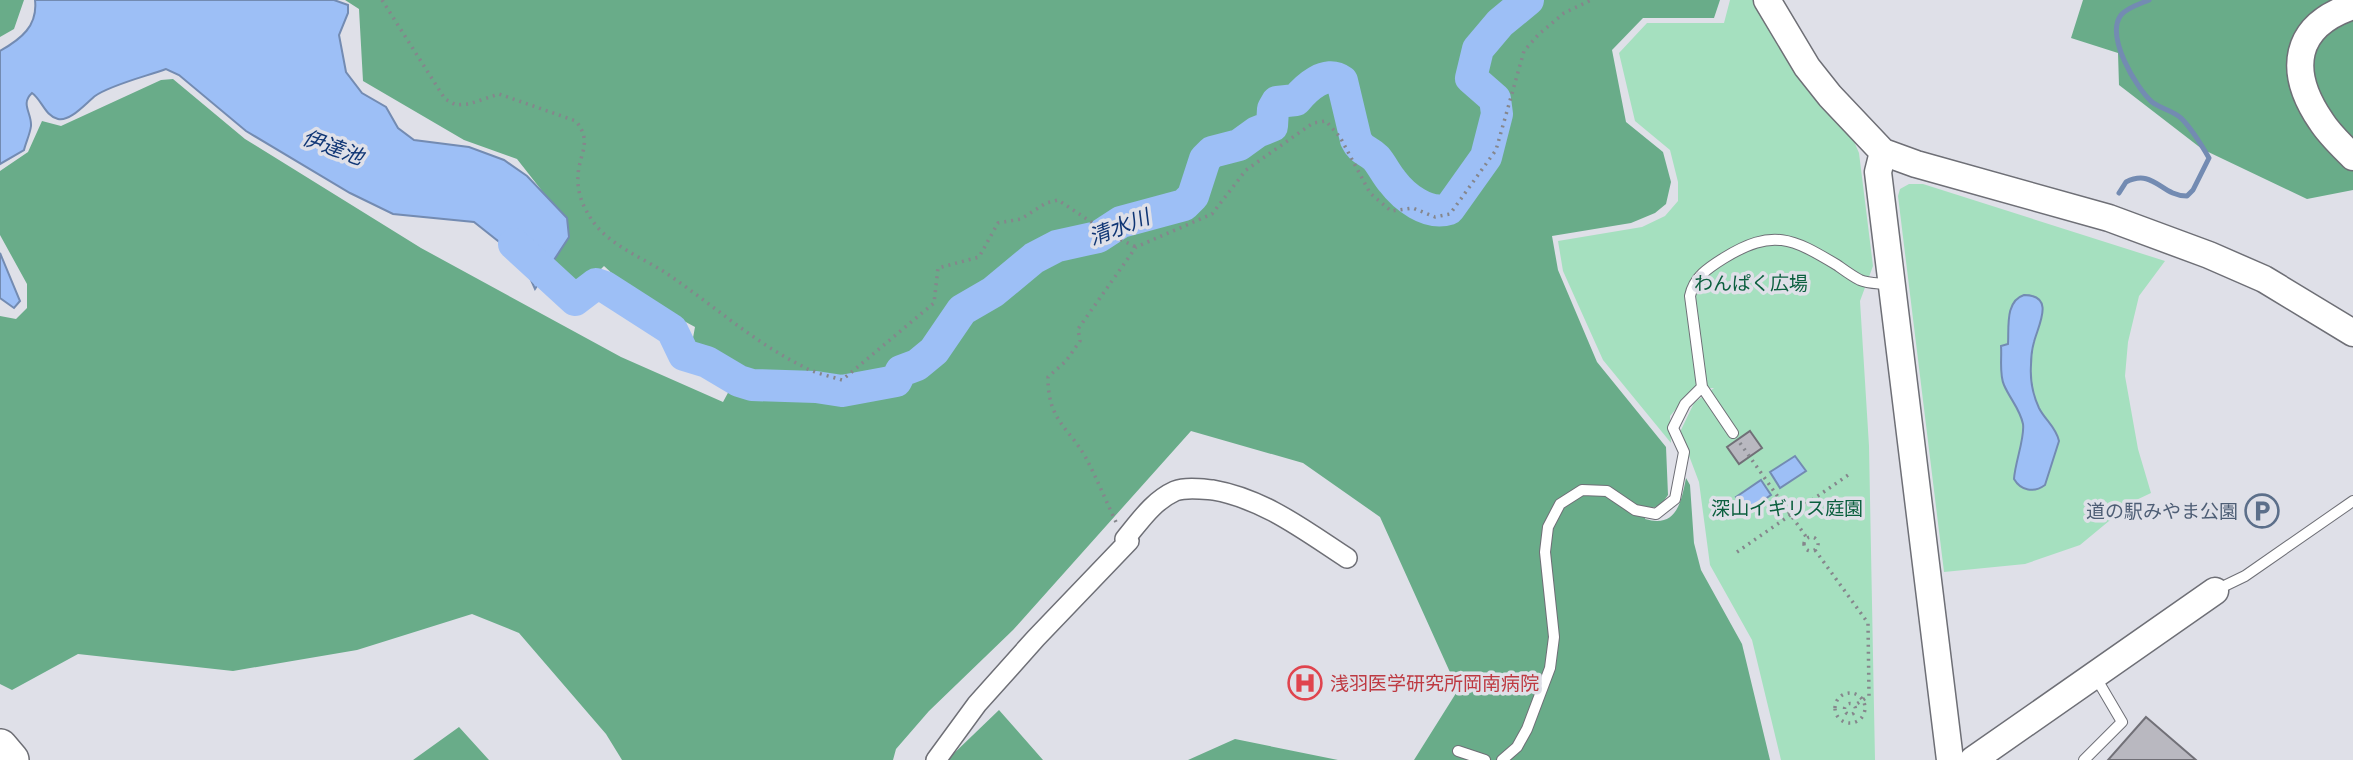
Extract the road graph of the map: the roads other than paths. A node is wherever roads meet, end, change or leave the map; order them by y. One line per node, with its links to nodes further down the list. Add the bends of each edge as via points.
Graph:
1 (1767, 0): 3 (street, via 1807,67)
2 (2353, 6): 4 (street, via 2317,25 2301,52 2300,68 2320,121)
3 (1883, 152): 5 (street, via 1878,172); 6 (street, via 2158,235 2264,279)
4 (2353, 157)
5 (1892, 285): 7 (lane, via 1861,281 1789,239 1762,240 1737,250 1693,283 1690,296); 19 (street)
6 (2353, 333)
7 (1702, 387): 8 (lane); 18 (lane, via 1685,404 1673,428 1684,452 1675,499 1665,509 1656,514 1635,510 1607,491 1582,490 1560,504 1548,527 1545,552 1555,637 1550,668 1527,729 1517,747)
8 (1733, 433)
9 (2353, 501): 11 (lane, via 2245,576)
10 (1347, 558): 16 (street, via 1272,509 1234,494 1200,488 1178,490 1154,504 1125,539 1129,541 977,704)
11 (2215, 591): 12 (street)
12 (2095, 676): 20 (street); 21 (lane, via 2122,722)
13 (0, 747): 15 (highway)
14 (1458, 751): 17 (lane)
15 (11, 760)
16 (936, 760)
17 (1485, 760)
18 (1502, 760)
19 (1950, 760)
20 (1973, 760)
21 (2084, 760)

